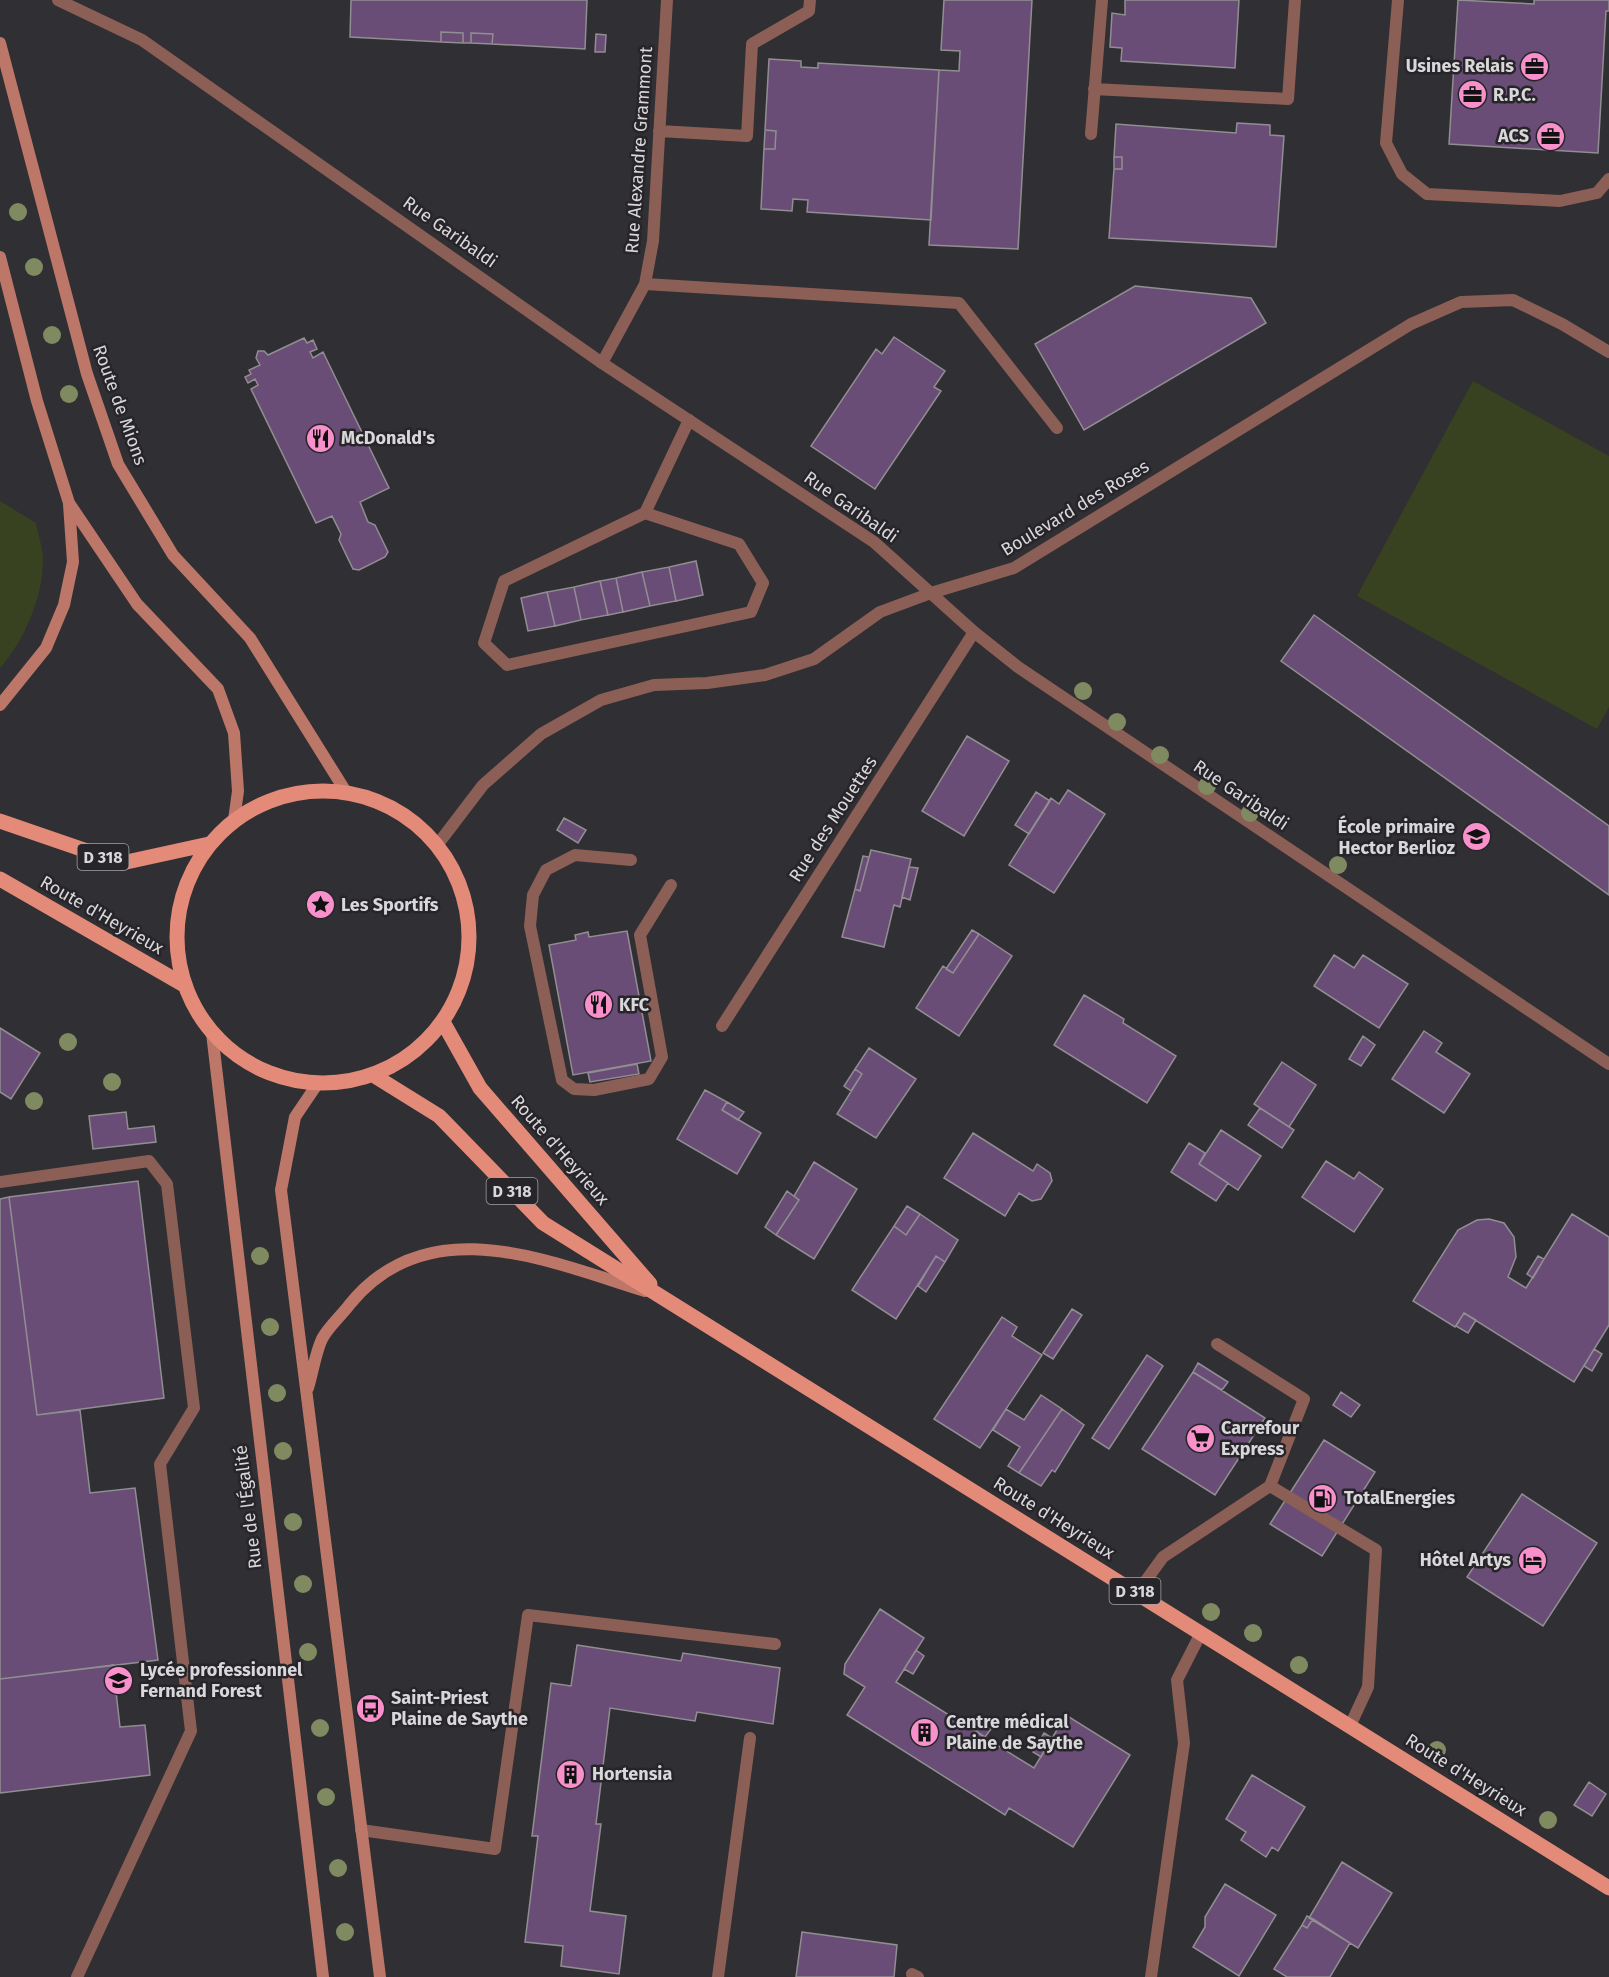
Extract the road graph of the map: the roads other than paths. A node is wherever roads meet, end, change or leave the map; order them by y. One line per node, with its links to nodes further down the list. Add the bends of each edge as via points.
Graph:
1 (58, 0): 15 (street, Rue Garibaldi, via 142,40)
2 (667, 0): 9 (street, Rue Alexandre Grammont)
3 (810, 0): 9 (street, via 809,12 752,44 747,136)
4 (1102, 0): 8 (street)
5 (1295, 0): 8 (street, via 1288,99)
6 (1398, 0): 11 (street, via 1386,143 1402,174 1427,194 1560,201 1597,193)
7 (0, 43): 23 (street, Route de Mions, via 87,374 118,464 173,555 250,638)
8 (1094, 89): 10 (street)
9 (659, 131): 13 (street, Rue Alexandre Grammont, via 653,241)
10 (1091, 134)
11 (1609, 179)
12 (0, 257): 18 (street, via 37,401)
13 (645, 284): 15 (street, Rue Alexandre Grammont); 17 (street, via 959,303)
14 (1609, 352): 20 (street, Boulevard des Roses, via 1513,300 1461,302 1411,324 1014,568)
15 (602, 363): 16 (street, Rue Garibaldi)
16 (689, 420): 19 (street); 20 (street, Rue Garibaldi, via 874,542)
17 (1057, 428)
18 (69, 503): 22 (street, via 73,562 64,605 46,648); 24 (street, via 137,604 218,689 234,732 238,791)
19 (645, 513): 19 (street, via 504,581 484,643 507,665 751,612 763,583 739,544)
20 (931, 593): 21 (street, Rue Garibaldi); 27 (street, Boulevard des Roses, via 880,612 814,659 765,675 654,685 601,700 541,734 483,785)
21 (974, 632): 33 (street, Rue des Mouettes); 35 (street, Rue Garibaldi, via 1018,667)
22 (0, 705)
23 (346, 792): 24 (main road, via 306,790 268,800); 27 (main road, via 381,801 412,819)
24 (234, 820): 26 (main road)
25 (0, 821): 26 (main road, D 318, via 122,863)
26 (209, 844): 31 (main road, via 189,875 178,909 177,948)
27 (438, 844): 32 (main road, via 462,886 471,933 465,979)
28 (631, 860): 30 (street, via 575,855 546,870 533,895 530,926 562,1080 574,1089 594,1090 650,1079 662,1057 640,935)
29 (0, 879): 31 (main road, Route d'Heyrieux)
30 (671, 885)
31 (184, 985): 34 (main road)
32 (443, 1022): 36 (main road, via 412,1054); 39 (main road, Route d'Heyrieux / D 318, via 480,1088)
33 (722, 1026)
34 (212, 1033): 37 (main road, via 242,1059 278,1077); 51 (street, Rue de l'Égalité)
35 (1609, 1064)
36 (373, 1075): 37 (main road); 39 (main road, Route d'Heyrieux / D 318, via 439,1116 543,1222)
37 (318, 1083): 41 (street, via 295,1118 281,1190)
38 (0, 1182): 50 (street, via 149,1161 167,1184 194,1408 160,1464 191,1731)
39 (660, 1295): 41 (street, via 491,1248 445,1248 395,1264 366,1285 322,1338); 43 (main road, Route d'Heyrieux / D 318)
40 (1217, 1344): 42 (street, via 1304,1399)
41 (306, 1395): 48 (street)
42 (1270, 1486): 43 (street, via 1163,1557); 46 (street, via 1376,1550 1368,1687)
43 (1137, 1593): 44 (main road, Route d'Heyrieux / D 318)
44 (1201, 1633): 46 (main road, Route d'Heyrieux / D 318); 54 (street, via 1177,1680 1184,1743)
45 (775, 1644): 48 (street, via 528,1615 495,1850)
46 (1350, 1726): 49 (main road, Route d'Heyrieux / D 318)
47 (750, 1738): 53 (street)
48 (361, 1830): 52 (street)
49 (1609, 1888)
50 (77, 1977)
51 (323, 1977)
52 (380, 1977)
53 (718, 1977)
54 (1151, 1977)

